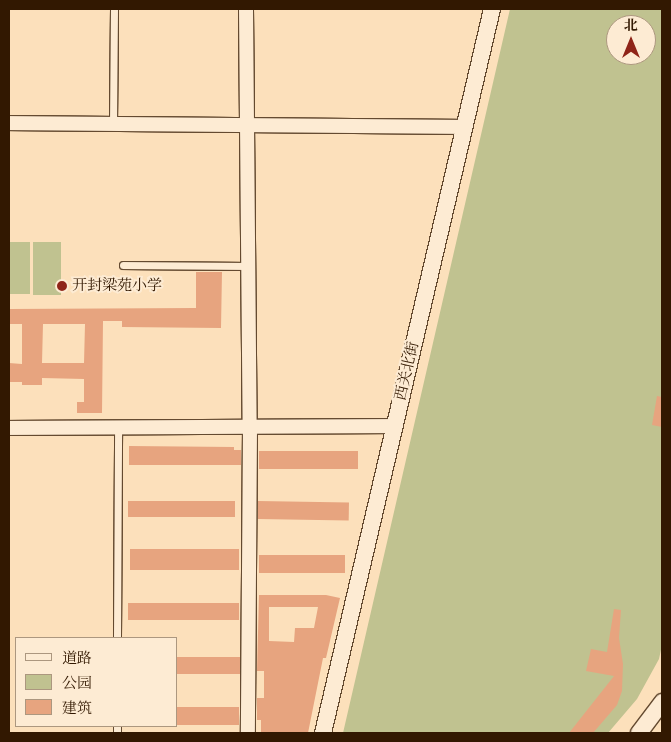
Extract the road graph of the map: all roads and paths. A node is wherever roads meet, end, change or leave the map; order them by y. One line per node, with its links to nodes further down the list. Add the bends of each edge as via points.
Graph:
1 (114, 9): 5 (lane)
2 (246, 9): 6 (street)
3 (492, 9): 7 (street, 西关北街)
4 (9, 123): 5 (street)
5 (113, 124): 6 (street)
6 (246, 125): 7 (street); 9 (street)
7 (463, 127): 10 (street, 西关北街)
8 (123, 265): 9 (lane)
9 (247, 266): 12 (street)
10 (394, 426): 12 (street); 17 (street, 西关北街)
11 (9, 428): 13 (street)
12 (250, 428): 13 (street); 16 (street)
13 (118, 429): 14 (lane)
14 (117, 637)
15 (662, 702): 18 (street)
16 (248, 733)
17 (323, 733)
18 (640, 733)

